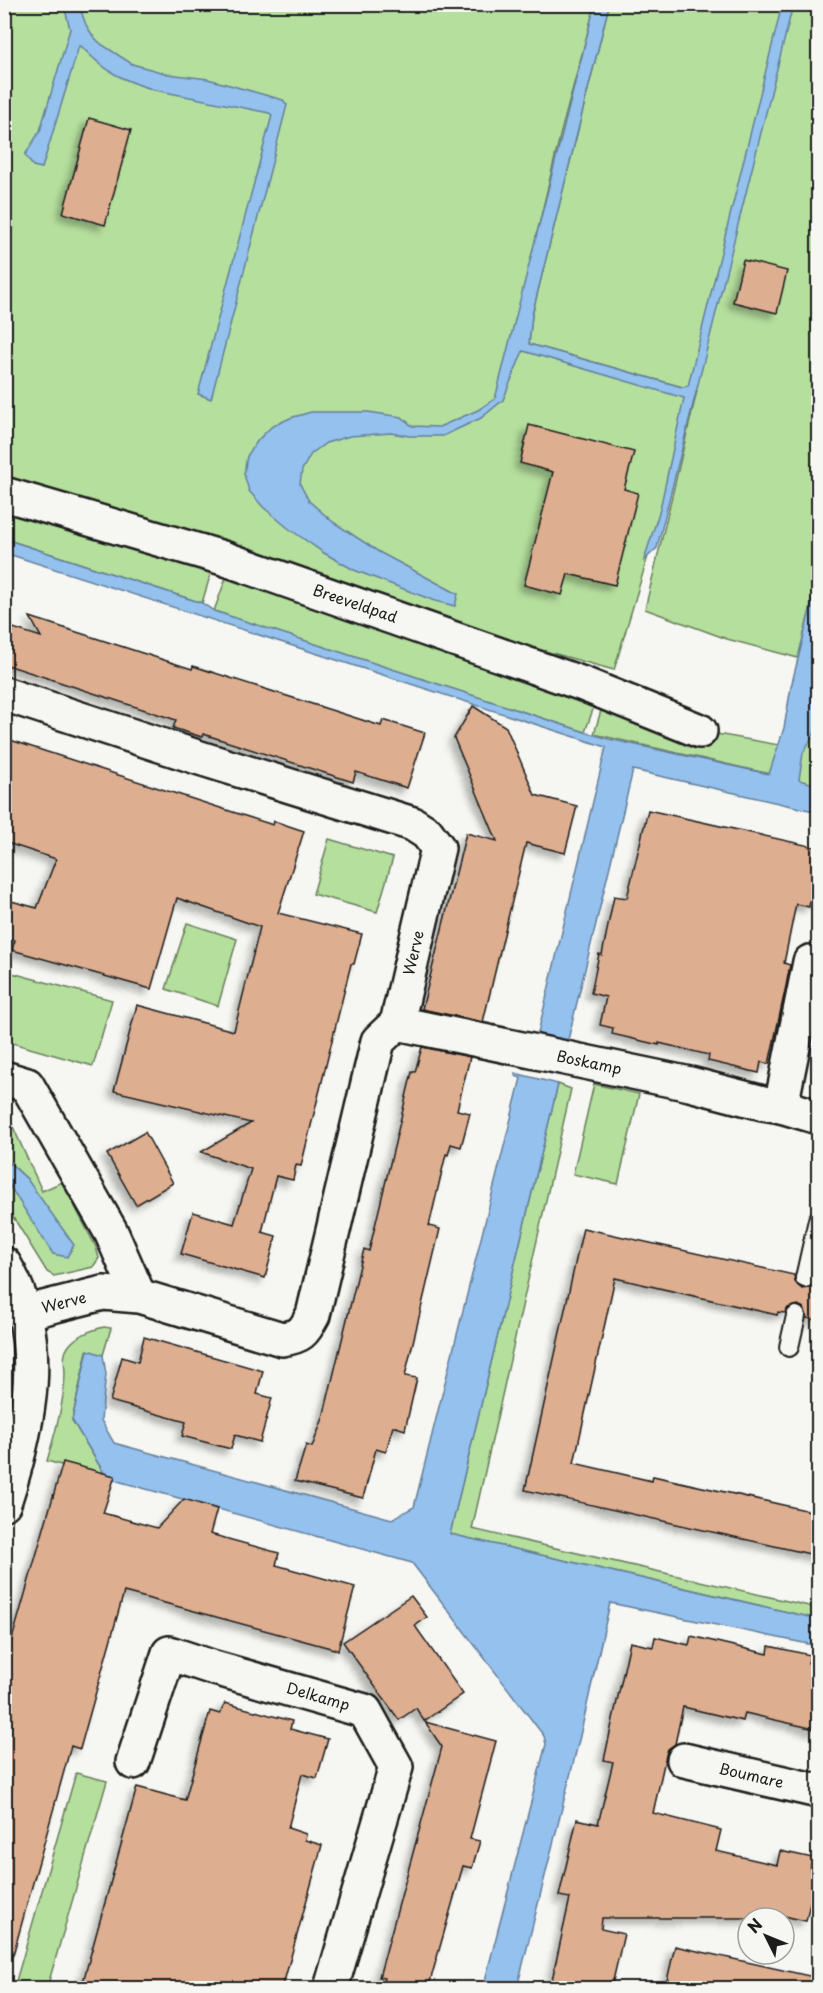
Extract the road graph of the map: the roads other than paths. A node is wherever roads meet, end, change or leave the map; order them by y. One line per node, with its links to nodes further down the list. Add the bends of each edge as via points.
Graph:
1 (4, 494): 3 (street, Breeveldpad, via 223,558 583,684)
2 (4, 694): 5 (street, Werve, via 402,820 427,833 438,848)
3 (700, 731)
4 (810, 962): 7 (street)
5 (397, 1023): 7 (street, Boskamp); 12 (street, Werve, via 378,1041 313,1316 303,1333 282,1338)
6 (4, 1077): 12 (street, via 27,1084 111,1232)
7 (781, 1106): 8 (street, Boskamp)
8 (819, 1117)
9 (819, 1220): 11 (lane)
10 (4, 1264): 13 (street, via 14,1280)
11 (805, 1278)
12 (140, 1296): 13 (street, Werve, via 103,1293)
13 (24, 1313): 16 (street, via 31,1349 29,1407)
14 (796, 1316): 15 (lane)
15 (789, 1347)
16 (4, 1503)
17 (684, 1760): 19 (street, Boumare)
18 (133, 1762): 20 (street, Delkamp, via 169,1653 365,1711 396,1767)
19 (819, 1791)
20 (331, 1989)

